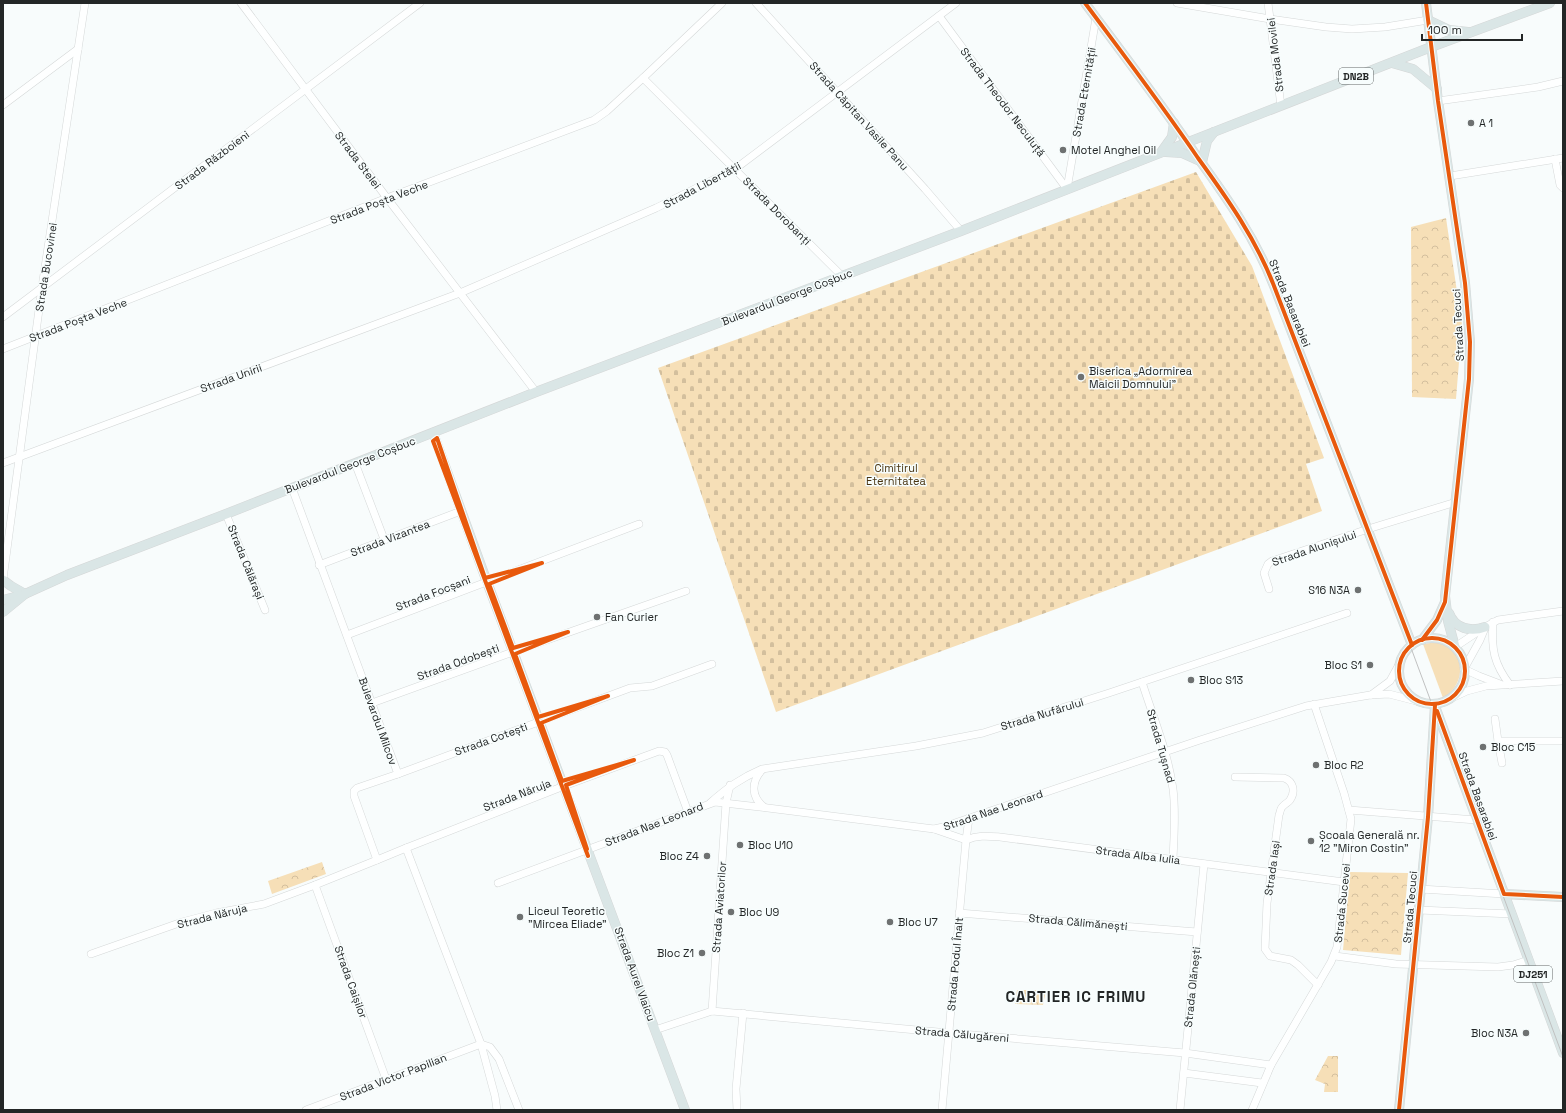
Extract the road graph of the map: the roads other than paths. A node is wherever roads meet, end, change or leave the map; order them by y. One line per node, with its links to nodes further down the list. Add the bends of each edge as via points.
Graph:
1 (85, 3): 18 (street, Strada Bucovinei)
2 (241, 3): 23 (street, Strada Stelei)
3 (420, 3): 23 (street, Strada Războieni)
4 (722, 3): 20 (street, Strada Poșta Veche)
5 (756, 3): 24 (street, Strada Căpitan Vasile Panu)
6 (956, 3): 12 (street, Strada Libertății)
7 (1084, 3): 13 (main road, Strada Basarabiei)
8 (1177, 3): 14 (street)
9 (1268, 3): 14 (street, Strada Movilei)
10 (1426, 3): 15 (main road, Strada Tecuci)
11 (1550, 3): 16 (main road, Bulevardul George Coșbuc / DN2B)
12 (939, 16): 24 (street, Strada Libertății); 38 (street, Strada Theodor Neculuță)
13 (1096, 18): 28 (main road, Strada Basarabiei); 38 (street, Strada Eternității)
14 (1270, 19): 15 (street, via 1352,29); 27 (street, Strada Movilei)
15 (1428, 20): 16 (main road, via 1449,30); 17 (main road, Strada Tecuci)
16 (1471, 33): 17 (main road, Bulevardul George Coșbuc / DN2B)
17 (1431, 47): 19 (main road, Bulevardul George Coșbuc / DN2B); 22 (main road, Strada Tecuci)
18 (78, 49): 26 (street); 42 (street, Strada Bucovinei)
19 (1392, 63): 22 (main road, via 1413,69); 27 (main road, Bulevardul George Coșbuc / DN2B)
20 (643, 78): 35 (street, Strada Dorobanți); 39 (street, Strada Poșta Veche, via 594,120)
21 (1563, 81): 25 (street)
22 (1437, 89): 25 (main road, Strada Tecuci)
23 (306, 90): 39 (street, Strada Stelei); 42 (street, Strada Războieni)
24 (838, 93): 35 (street, Strada Libertății); 40 (street, Strada Căpitan Vasile Panu)
25 (1438, 100): 36 (main road, Strada Tecuci)
26 (3, 105)
27 (1281, 106): 29 (main road, Bulevardul George Coșbuc / DN2B)
28 (1174, 123): 30 (main road, Strada Basarabiei); 31 (main road, via 1172,137)
29 (1215, 131): 30 (main road, Bulevardul George Coșbuc / DN2B); 34 (main road, via 1207,141)
30 (1187, 142): 31 (main road, Bulevardul George Coșbuc); 34 (main road, Strada Basarabiei)
31 (1161, 152): 34 (main road, via 1182,153); 38 (main road, Bulevardul George Coșbuc)
32 (1563, 158): 33 (street)
33 (1555, 159): 36 (street); 37 (street, via 1560,185)
34 (1202, 162): 57 (main road, Strada Basarabiei, via 1234,210 1268,271)
35 (735, 169): 41 (street, Strada Dorobanți); 43 (street, Strada Libertății, via 656,208)
36 (1450, 176): 53 (main road, Strada Tecuci, via 1470,342 1469,379)
37 (1563, 188)
38 (1068, 189): 40 (main road, Bulevardul George Coșbuc)
39 (387, 198): 43 (street, Strada Stelei); 45 (street, Strada Poșta Veche)
40 (961, 231): 41 (main road, Bulevardul George Coșbuc)
41 (842, 276): 47 (main road, Bulevardul George Coșbuc)
42 (42, 287): 44 (street, Strada Războieni); 45 (street, Strada Bucovinei)
43 (460, 293): 47 (street, Strada Stelei); 49 (street, Strada Unirii)
44 (3, 317)
45 (36, 337): 46 (street, Strada Poșta Veche); 49 (street, Strada Bucovinei)
46 (3, 349)
47 (536, 392): 48 (main road, Bulevardul George Coșbuc)
48 (433, 433): 51 (main road, Bulevardul George Coșbuc); 54 (main road, Strada Aurel Vlaicu)
49 (19, 457): 50 (street, Strada Unirii); 60 (street, Strada Bucovinei)
50 (3, 463)
51 (355, 463): 52 (main road, Bulevardul George Coșbuc); 58 (street)
52 (292, 488): 55 (main road, Bulevardul George Coșbuc); 59 (street, Bulevardul Milcov)
53 (1456, 502): 57 (street, Strada Alunișului); 66 (main road, Strada Tecuci)
54 (461, 511): 58 (street, Strada Vizantea); 61 (main road, Strada Aurel Vlaicu)
55 (226, 514): 64 (main road, Bulevardul George Coșbuc, via 67,575); 67 (street, Strada Călărași)
56 (639, 524): 61 (street, Strada Focșani)
57 (1368, 529): 62 (street, Strada Alunișului, via 1268,564 1264,573); 74 (main road, Strada Basarabiei)
58 (384, 539): 59 (street, Strada Vizantea)
59 (320, 565): 72 (street, Bulevardul Milcov)
60 (3, 579): 64 (main road)
61 (487, 582): 72 (street, Strada Focșani); 76 (main road, Strada Aurel Vlaicu)
62 (1269, 589)
63 (686, 591): 76 (street, Strada Odobești)
64 (25, 594): 65 (main road, Bulevardul George Coșbuc); 69 (main road, Bulevardul George Coșbuc)
65 (3, 600)
66 (1445, 602): 71 (main road, via 1451,617 1462,628 1478,630); 73 (main road, Strada Tecuci, via 1437,620); 75 (main road, Strada Tecuci)
67 (265, 610)
68 (1563, 611): 71 (street, via 1504,619)
69 (3, 612)
70 (1347, 613): 81 (street, Strada Nufărului)
71 (1489, 625): 75 (street); 79 (street); 82 (street, via 1493,650)
72 (347, 635): 86 (street, Bulevardul Milcov)
73 (1422, 640): 74 (main road); 75 (main road, via 1440,639)
74 (1412, 645): 77 (main road)
75 (1455, 648): 79 (main road, via 1460,654)
76 (513, 652): 86 (street, Strada Odobești); 90 (main road, Strada Aurel Vlaicu)
77 (1401, 662): 83 (street, Strada Nae Leonard, via 1390,681); 85 (main road, via 1399,671 1403,686 1411,697)
78 (712, 664): 90 (street, Strada Cotești, via 652,686 630,688)
79 (1464, 669): 82 (street); 84 (main road, via 1462,685)
80 (1563, 681): 82 (street)
81 (1142, 682): 93 (street, Strada Tușnad); 95 (street, Strada Nufărului, via 984,733)
82 (1507, 685): 84 (street, via 1473,689)
83 (1370, 695): 85 (street, Strada Nae Leonard, via 1394,695); 87 (street, Strada Nae Leonard)
84 (1452, 698): 88 (main road)
85 (1420, 702): 88 (main road)
86 (372, 703): 96 (street, Bulevardul Milcov)
87 (1314, 704): 93 (street, Strada Nae Leonard); 104 (street, Strada Sucevei)
88 (1435, 705): 107 (main road, Strada Tecuci); 109 (main road, Strada Basarabiei / DJ251)
89 (1494, 718): 91 (street)
90 (539, 721): 96 (street, Strada Cotești); 99 (main road, Strada Aurel Vlaicu)
91 (1498, 741): 92 (street); 94 (street)
92 (1563, 741)
93 (1164, 752): 108 (street, Strada Nae Leonard); 114 (street, Strada Tușnad, via 1173,790)
94 (1502, 764)
95 (762, 769): 98 (street, Strada Nufărului); 103 (street, via 755,779 754,790 757,800)
96 (398, 774): 115 (street, Bulevardul Milcov, via 354,791)
97 (1235, 777): 117 (street, Strada Iași, via 1284,778 1293,786 1290,800 1281,808)
98 (730, 785): 100 (street); 101 (street, Strada Nufărului)
99 (564, 786): 105 (street, Strada Năruja, via 662,751 667,754); 112 (street, Strada Năruja); 113 (main road, Strada Aurel Vlaicu)
100 (726, 803): 101 (street, Strada Nae Leonard); 102 (street, Strada Nae Leonard); 106 (street, Strada Aviatorilor)
101 (709, 804): 105 (street, Strada Nae Leonard); 106 (street, via 718,806)
102 (742, 804): 103 (street, Strada Nae Leonard); 106 (street)
103 (764, 807): 110 (street, Strada Nae Leonard)
104 (1349, 810): 107 (street); 118 (street, Strada Sucevei, via 1350,826)
105 (688, 812): 113 (street, Strada Nae Leonard)
106 (726, 815): 133 (street, Strada Aviatorilor)
107 (1428, 817): 109 (street); 121 (main road, Strada Tecuci)
108 (969, 818): 110 (street, Strada Nae Leonard); 111 (street, Strada Podul Înalt)
109 (1476, 820): 122 (main road, Strada Basarabiei / DJ251)
110 (934, 829): 111 (street)
111 (966, 840): 114 (street, Strada Alba Iulia, via 982,835); 125 (street, Strada Podul Înalt)
112 (406, 848): 115 (street); 137 (street)
113 (588, 850): 119 (street, Strada Nae Leonard); 135 (main road, Strada Aurel Vlaicu)
114 (1173, 859): 116 (street, Strada Alba Iulia)
115 (377, 860): 120 (street, Strada Năruja)
116 (1204, 864): 117 (street, Strada Alba Iulia); 127 (street, Strada Olănești)
117 (1271, 872): 118 (street, Strada Alba Iulia); 132 (street, Strada Iași, via 1265,949 1270,956 1291,960)
118 (1344, 882): 129 (street, Strada Sucevei)
119 (498, 883)
120 (315, 885): 128 (street, Strada Năruja, via 264,904 182,922); 142 (street, Strada Caișilor)
121 (1420, 889): 122 (street); 124 (main road, Strada Tecuci)
122 (1504, 894): 123 (main road); 126 (main road, Strada Basarabiei / DJ251)
123 (1563, 897)
124 (1419, 910): 126 (street); 131 (main road, Strada Tecuci)
125 (959, 913): 127 (street, Strada Călimănești); 136 (street, Strada Podul Înalt)
126 (1512, 914): 130 (main road, Strada Basarabiei / DJ251)
127 (1197, 932): 138 (street, Strada Olănești)
128 (91, 954)
129 (1334, 956): 131 (street); 132 (street, Strada Sucevei)
130 (1528, 960): 131 (street, via 1498,967); 139 (main road, Strada Basarabiei / DJ251)
131 (1413, 964): 152 (main road, Strada Tecuci)
132 (1318, 985): 140 (street, Strada Sucevei)
133 (712, 1011): 134 (street, Strada Călugăreni); 135 (street, Strada Călugăreni)
134 (742, 1013): 136 (street, Strada Călugăreni); 148 (street, via 736,1089)
135 (655, 1030): 147 (main road, Strada Aurel Vlaicu)
136 (949, 1033): 138 (street, Strada Călugăreni); 149 (street, Strada Podul Înalt)
137 (481, 1044): 142 (street, Strada Victor Papilian); 145 (street); 146 (street, via 490,1047 498,1059)
138 (1185, 1053): 140 (street, Strada Călugăreni); 141 (street, Strada Olănești)
139 (1563, 1053)
140 (1270, 1065): 143 (street, Strada Sucevei)
141 (1184, 1073): 143 (street); 150 (street, Strada Olănești)
142 (386, 1079): 144 (street, Strada Victor Papilian)
143 (1262, 1083): 151 (street, Strada Sucevei)
144 (306, 1110)
145 (497, 1110)
146 (519, 1110)
147 (685, 1110)
148 (737, 1110)
149 (942, 1110)
150 (1180, 1110)
151 (1252, 1110)
152 (1399, 1110)

